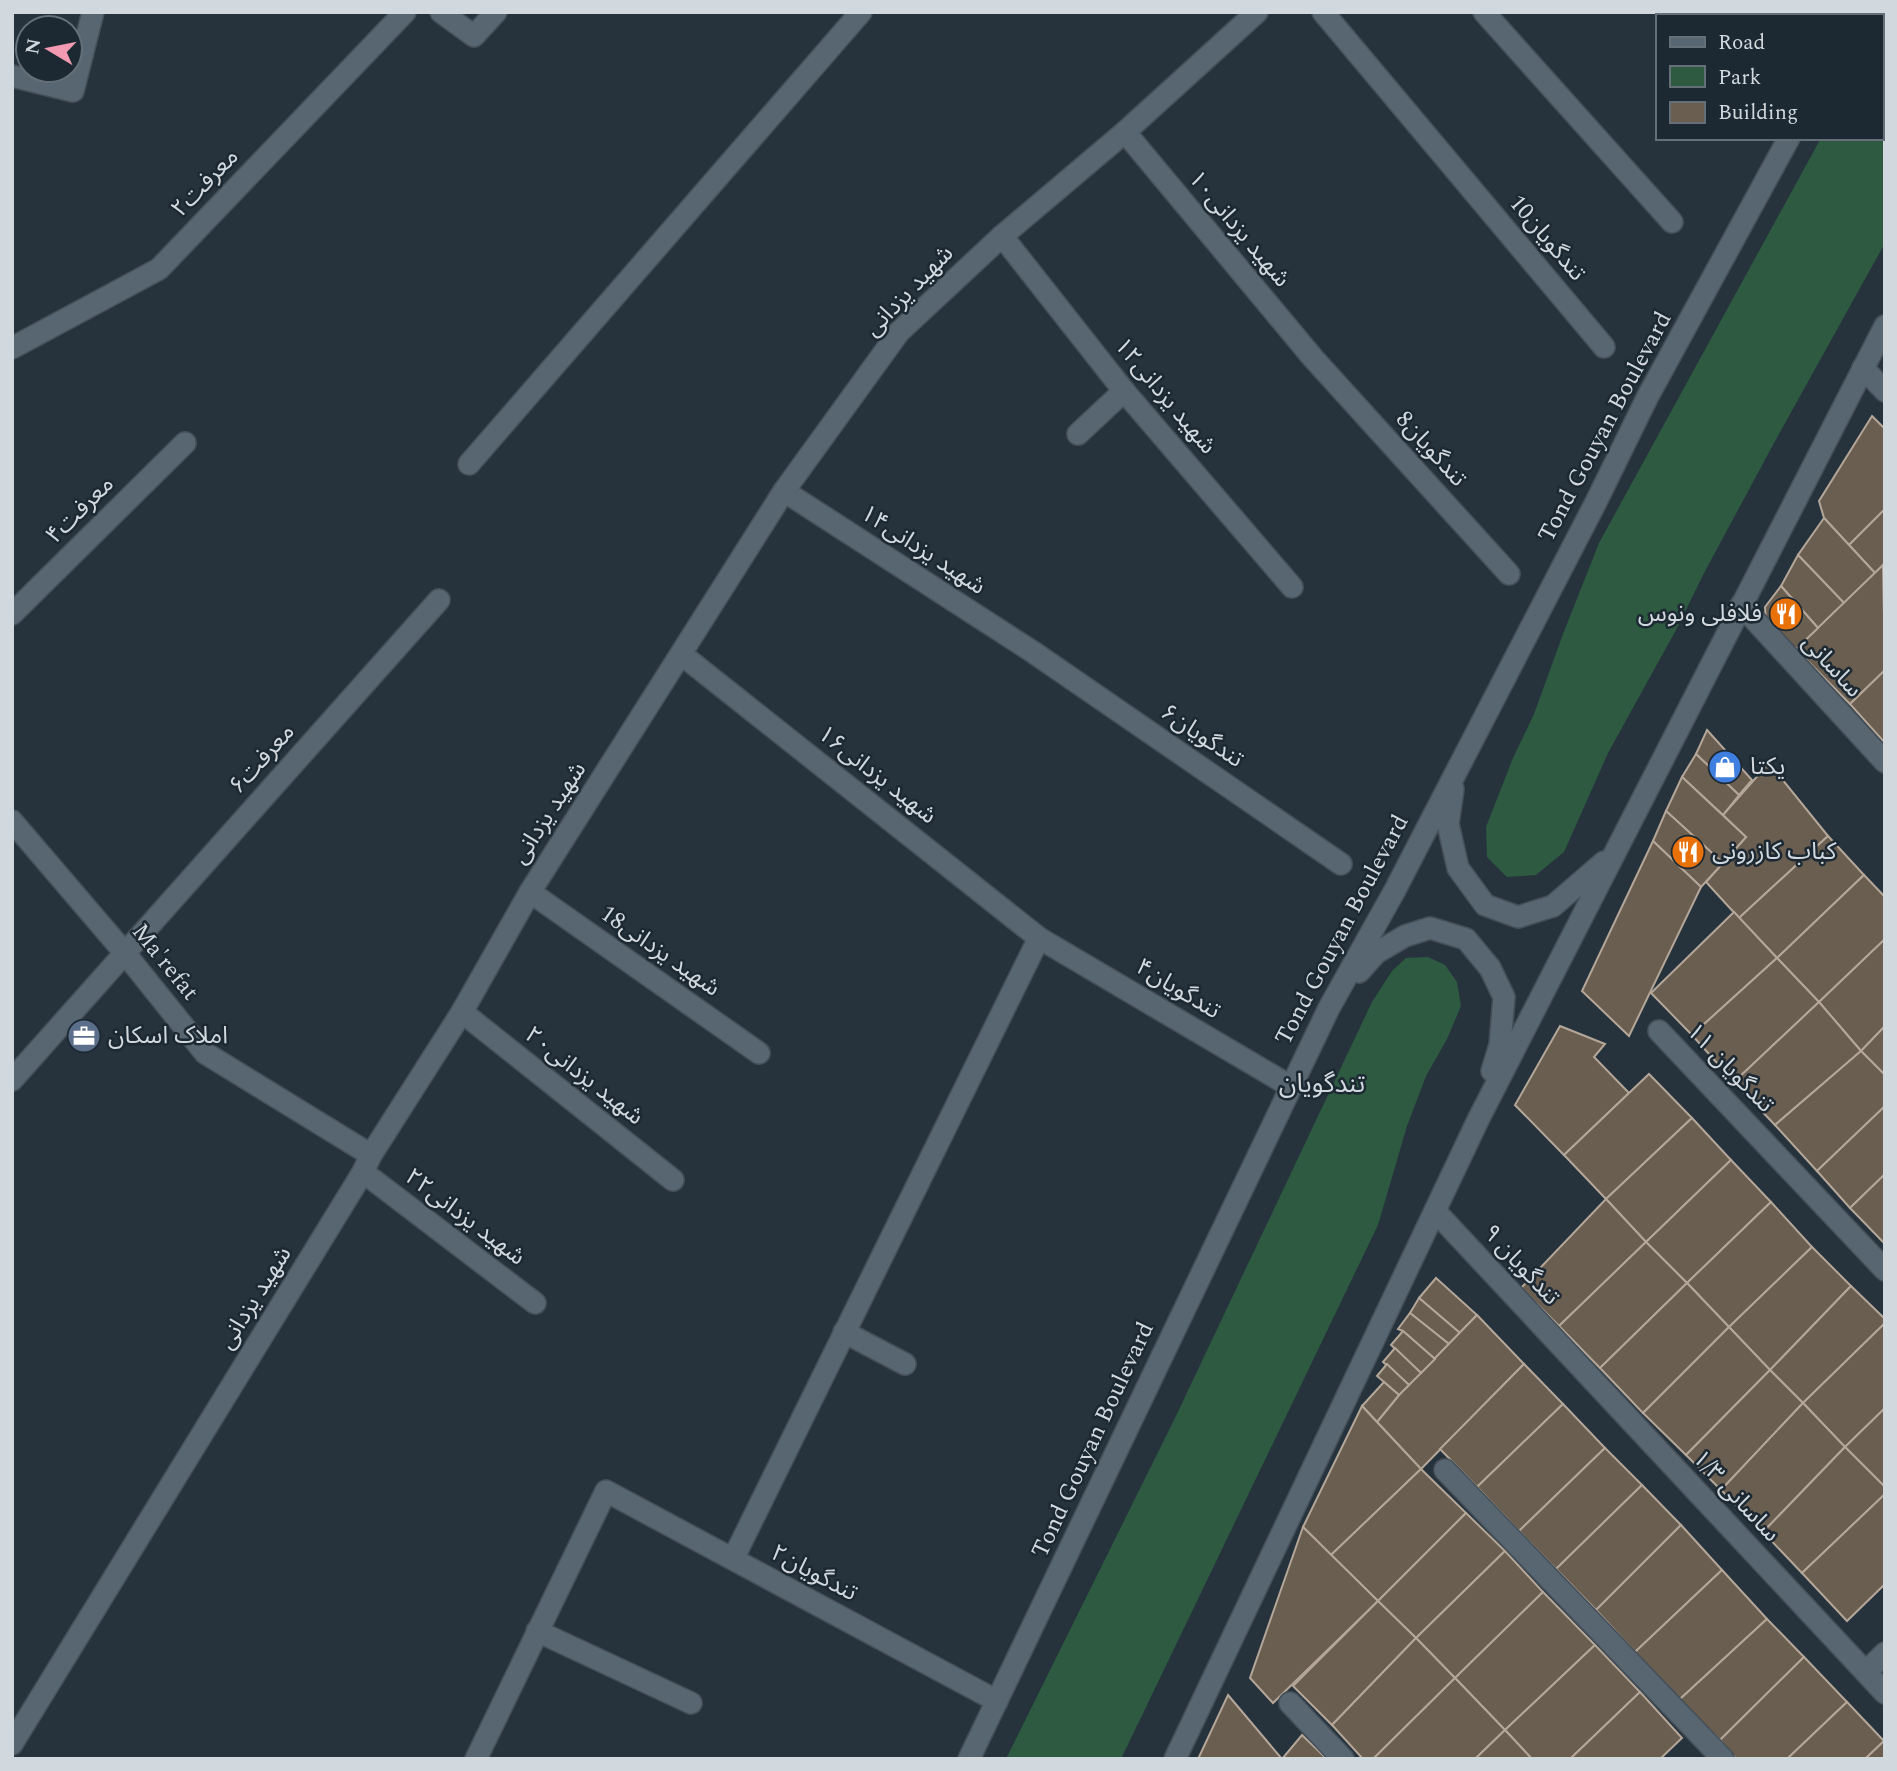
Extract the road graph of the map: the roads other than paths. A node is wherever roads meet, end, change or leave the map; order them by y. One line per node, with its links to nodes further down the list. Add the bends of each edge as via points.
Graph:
1 (93, 12): 9 (street, via 73,91)
2 (405, 12): 16 (street, معرفت۲, via 159,269)
3 (441, 12): 4 (street, via 474,36)
4 (496, 12)
5 (861, 12): 23 (street)
6 (1257, 12): 10 (street, شهید یزدانی)
7 (1323, 12): 15 (street, 10تندگویان)
8 (1484, 12): 12 (street)
9 (12, 76)
10 (1125, 132): 13 (street, شهید یزدانی); 17 (street, شهید یزدانی۱۰)
11 (1787, 140): 33 (street, Tond Gouyan Boulevard, via 1648,396)
12 (1672, 222)
13 (1002, 236): 19 (street, شهید یزدانی۱۲); 24 (street, شهید یزدانی, via 899,332)
14 (1885, 326): 18 (street)
15 (1604, 347)
16 (12, 348)
17 (1313, 358): 25 (street, 8تندگویان)
18 (1863, 368): 20 (street); 28 (street)
19 (1124, 391): 21 (street); 26 (street, شهید یزدانی۱۲)
20 (1885, 391)
21 (1079, 434)
22 (185, 443): 29 (street, معرفت۴)
23 (469, 464)
24 (784, 491): 30 (street, شهید یزدانی۱۴); 31 (street, شهید یزدانی)
25 (1509, 574)
26 (1292, 587)
27 (439, 600): 39 (street, معرفت۶)
28 (1741, 605): 32 (street, ساسانی); 35 (street)
29 (12, 614)
30 (1033, 652): 36 (street, ۶تندگویان)
31 (681, 654): 37 (street, شهید یزدانی); 38 (street, شهید یزدانی۱۶)
32 (1885, 762)
33 (1456, 769): 35 (street, via 1448,824 1458,868 1485,905 1518,916 1553,905); 40 (street, Tond Gouyan Boulevard)
34 (12, 821): 39 (street, Ma'refat)
35 (1613, 855): 46 (street)
36 (1341, 864)
37 (530, 892): 41 (street, شهید یزدانی); 43 (street, شهید یزدانی18)
38 (1039, 938): 45 (street, تندگویان۴); 52 (street)
39 (124, 952): 44 (street, معرفت۶); 47 (street, Ma'refat, via 205,1053)
40 (1329, 1008): 45 (street, Tond Gouyan Boulevard); 46 (street, via 1376,953 1405,936 1430,928 1466,939 1490,968 1504,997 1500,1045)
41 (462, 1013): 47 (street, شهید یزدانی); 48 (street, شهید یزدانی۲۰)
42 (1659, 1031): 50 (street, ۱۱ تندگویان)
43 (759, 1054)
44 (12, 1080)
45 (1290, 1086): 61 (street, Tond Gouyan Boulevard)
46 (1478, 1120): 49 (street)
47 (367, 1164): 51 (street, شهید یزدانی۲۲); 64 (street, شهید یزدانی)
48 (673, 1180)
49 (1435, 1211): 53 (street, ۹ تندگویان); 68 (street)
50 (1885, 1270)
51 (535, 1303)
52 (844, 1332): 54 (street); 56 (street)
53 (1569, 1355): 59 (street, ۱/۳ ساسانی)
54 (905, 1364)
55 (1445, 1470): 65 (street)
56 (733, 1559): 57 (street, تندگویان۲, via 606,1491); 61 (street, تندگویان۲)
57 (537, 1631): 62 (street); 66 (street)
58 (1885, 1653): 59 (street)
59 (1866, 1672): 60 (street, ۱/۳ ساسانی)
60 (1885, 1693)
61 (997, 1701): 67 (street, Tond Gouyan Boulevard)
62 (691, 1703)
63 (1290, 1703): 69 (street)
64 (12, 1744)
65 (1716, 1756)
66 (476, 1759)
67 (969, 1759)
68 (1175, 1759)
69 (1343, 1759)

